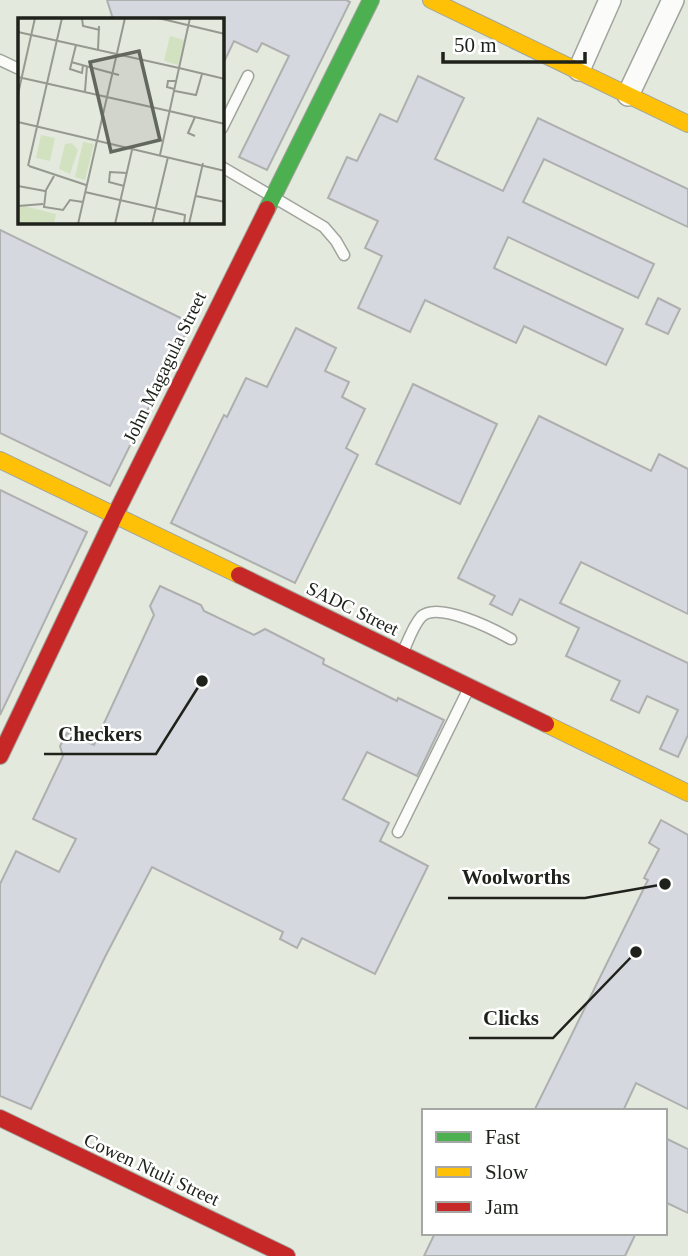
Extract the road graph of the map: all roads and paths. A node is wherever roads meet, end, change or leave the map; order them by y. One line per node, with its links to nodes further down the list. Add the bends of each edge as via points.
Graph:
1 (371, 0): 13 (main road, John Magagula Street)
2 (431, 0): 7 (main road)
3 (610, 0): 7 (street)
4 (673, 0): 9 (street)
5 (0, 60): 6 (lane)
6 (18, 69)
7 (579, 70): 9 (main road)
8 (248, 76): 10 (lane)
9 (628, 95): 11 (main road)
10 (224, 124)
11 (688, 124)
12 (224, 168): 13 (lane)
13 (272, 195): 14 (lane, via 324,227); 16 (main road, John Magagula Street)
14 (344, 255)
15 (0, 460): 16 (main road, SADC Street)
16 (115, 515): 18 (main road, SADC Street); 20 (main road, John Magagula Street)
17 (511, 639): 18 (lane, via 466,618 431,612 421,618)
18 (401, 654): 19 (main road, SADC Street)
19 (469, 687): 21 (main road, SADC Street); 22 (lane)
20 (0, 756)
21 (688, 793)
22 (398, 832)
23 (0, 1118): 24 (main road, Cowen Ntuli Street)
24 (287, 1256)

